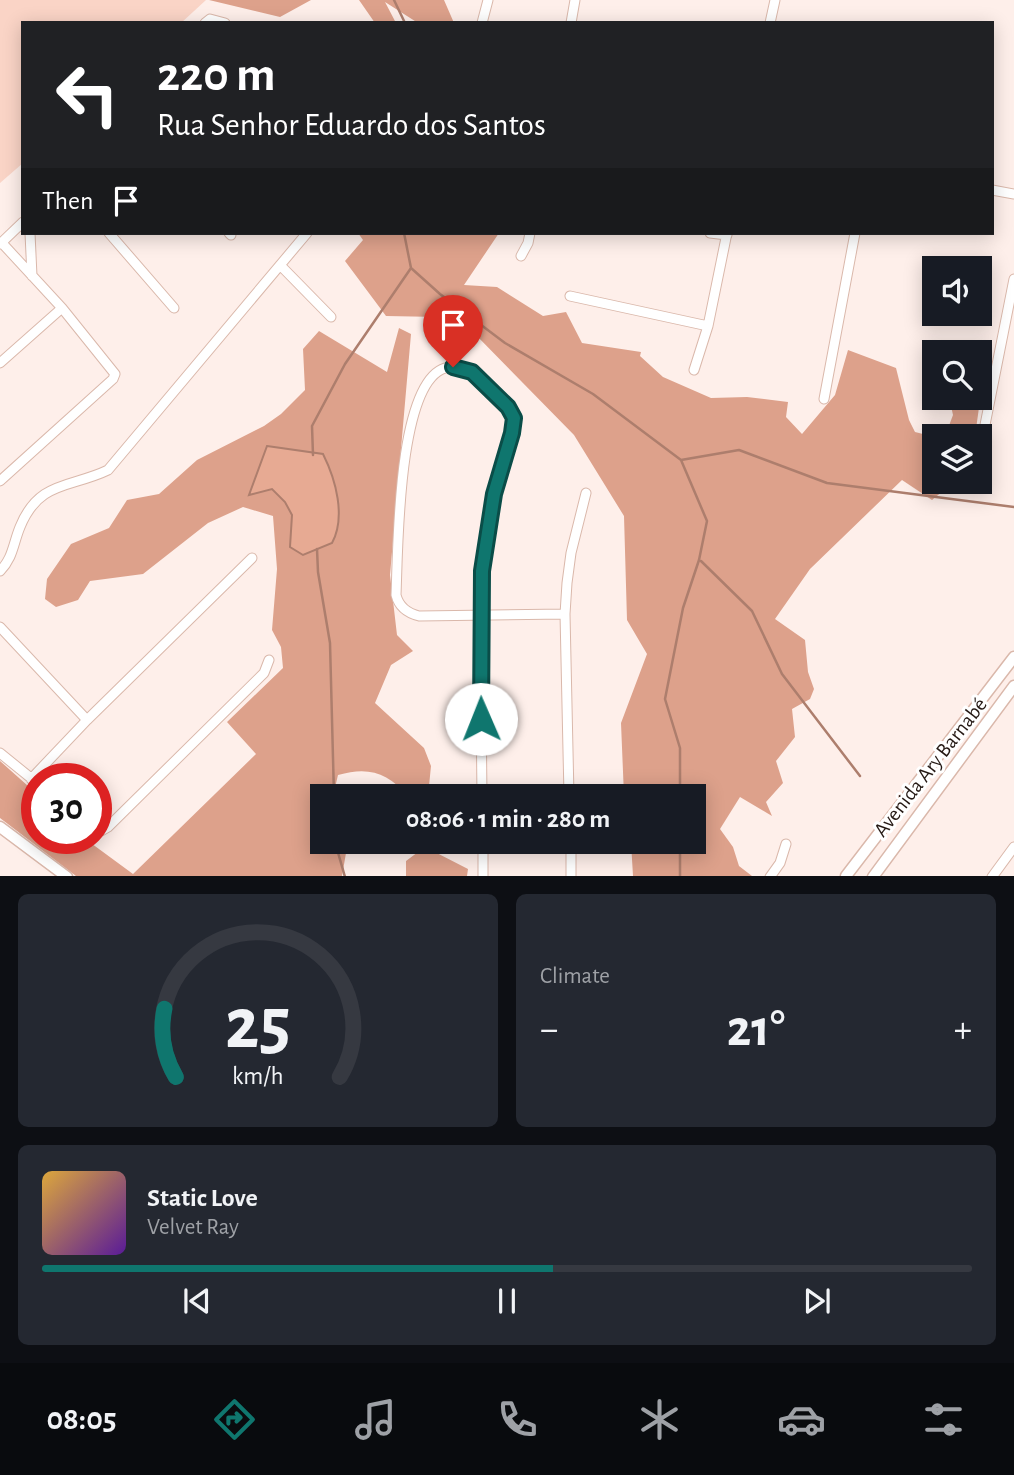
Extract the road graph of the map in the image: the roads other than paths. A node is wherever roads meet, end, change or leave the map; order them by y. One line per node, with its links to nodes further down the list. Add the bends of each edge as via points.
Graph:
1 (488, 0): 4 (street)
2 (575, 0): 5 (street)
3 (775, 0): 6 (street)
4 (483, 21)
5 (570, 21)
6 (770, 21)
7 (994, 190): 8 (street)
8 (1014, 194)
9 (21, 224): 16 (street)
10 (30, 235): 19 (street)
11 (111, 235): 23 (street)
12 (305, 235): 18 (street)
13 (530, 235): 17 (street)
14 (727, 235): 25 (street)
15 (855, 235): 28 (street)
16 (1, 243): 19 (street)
17 (521, 256)
18 (280, 265): 24 (street); 33 (street, via 108,470 64,484 35,503)
19 (32, 276): 22 (street)
20 (1014, 279): 29 (street)
21 (569, 296): 25 (street)
22 (62, 308): 26 (street); 30 (street, via 115,373 113,379)
23 (174, 308)
24 (331, 317)
25 (708, 326): 27 (street)
26 (0, 363)
27 (694, 370)
28 (824, 399)
29 (985, 424)
30 (0, 481)
31 (586, 493): 34 (street, via 571,553)
32 (252, 558): 40 (street)
33 (0, 571)
34 (565, 614): 35 (street); 45 (street)
35 (480, 617): 35 (street, via 485,546 514,418 472,372 453,367 438,371 428,381 416,409 402,479 396,595 402,608 419,616); 44 (street)
36 (0, 626): 40 (street)
37 (1014, 657): 56 (street, Avenida Ary Barnabé)
38 (269, 660): 46 (street, via 264,673)
39 (1014, 686): 57 (street, Avenida Ary Barnabé)
40 (87, 720): 42 (street)
41 (0, 753): 43 (street)
42 (50, 763)
43 (21, 770)
44 (482, 784)
45 (569, 784)
46 (112, 822)
47 (0, 827): 52 (street)
48 (786, 844): 55 (street)
49 (1014, 847): 58 (street)
50 (483, 854): 53 (street)
51 (570, 854): 54 (street)
52 (66, 876)
53 (483, 876)
54 (571, 876)
55 (771, 876)
56 (846, 876)
57 (874, 876)
58 (993, 876)

